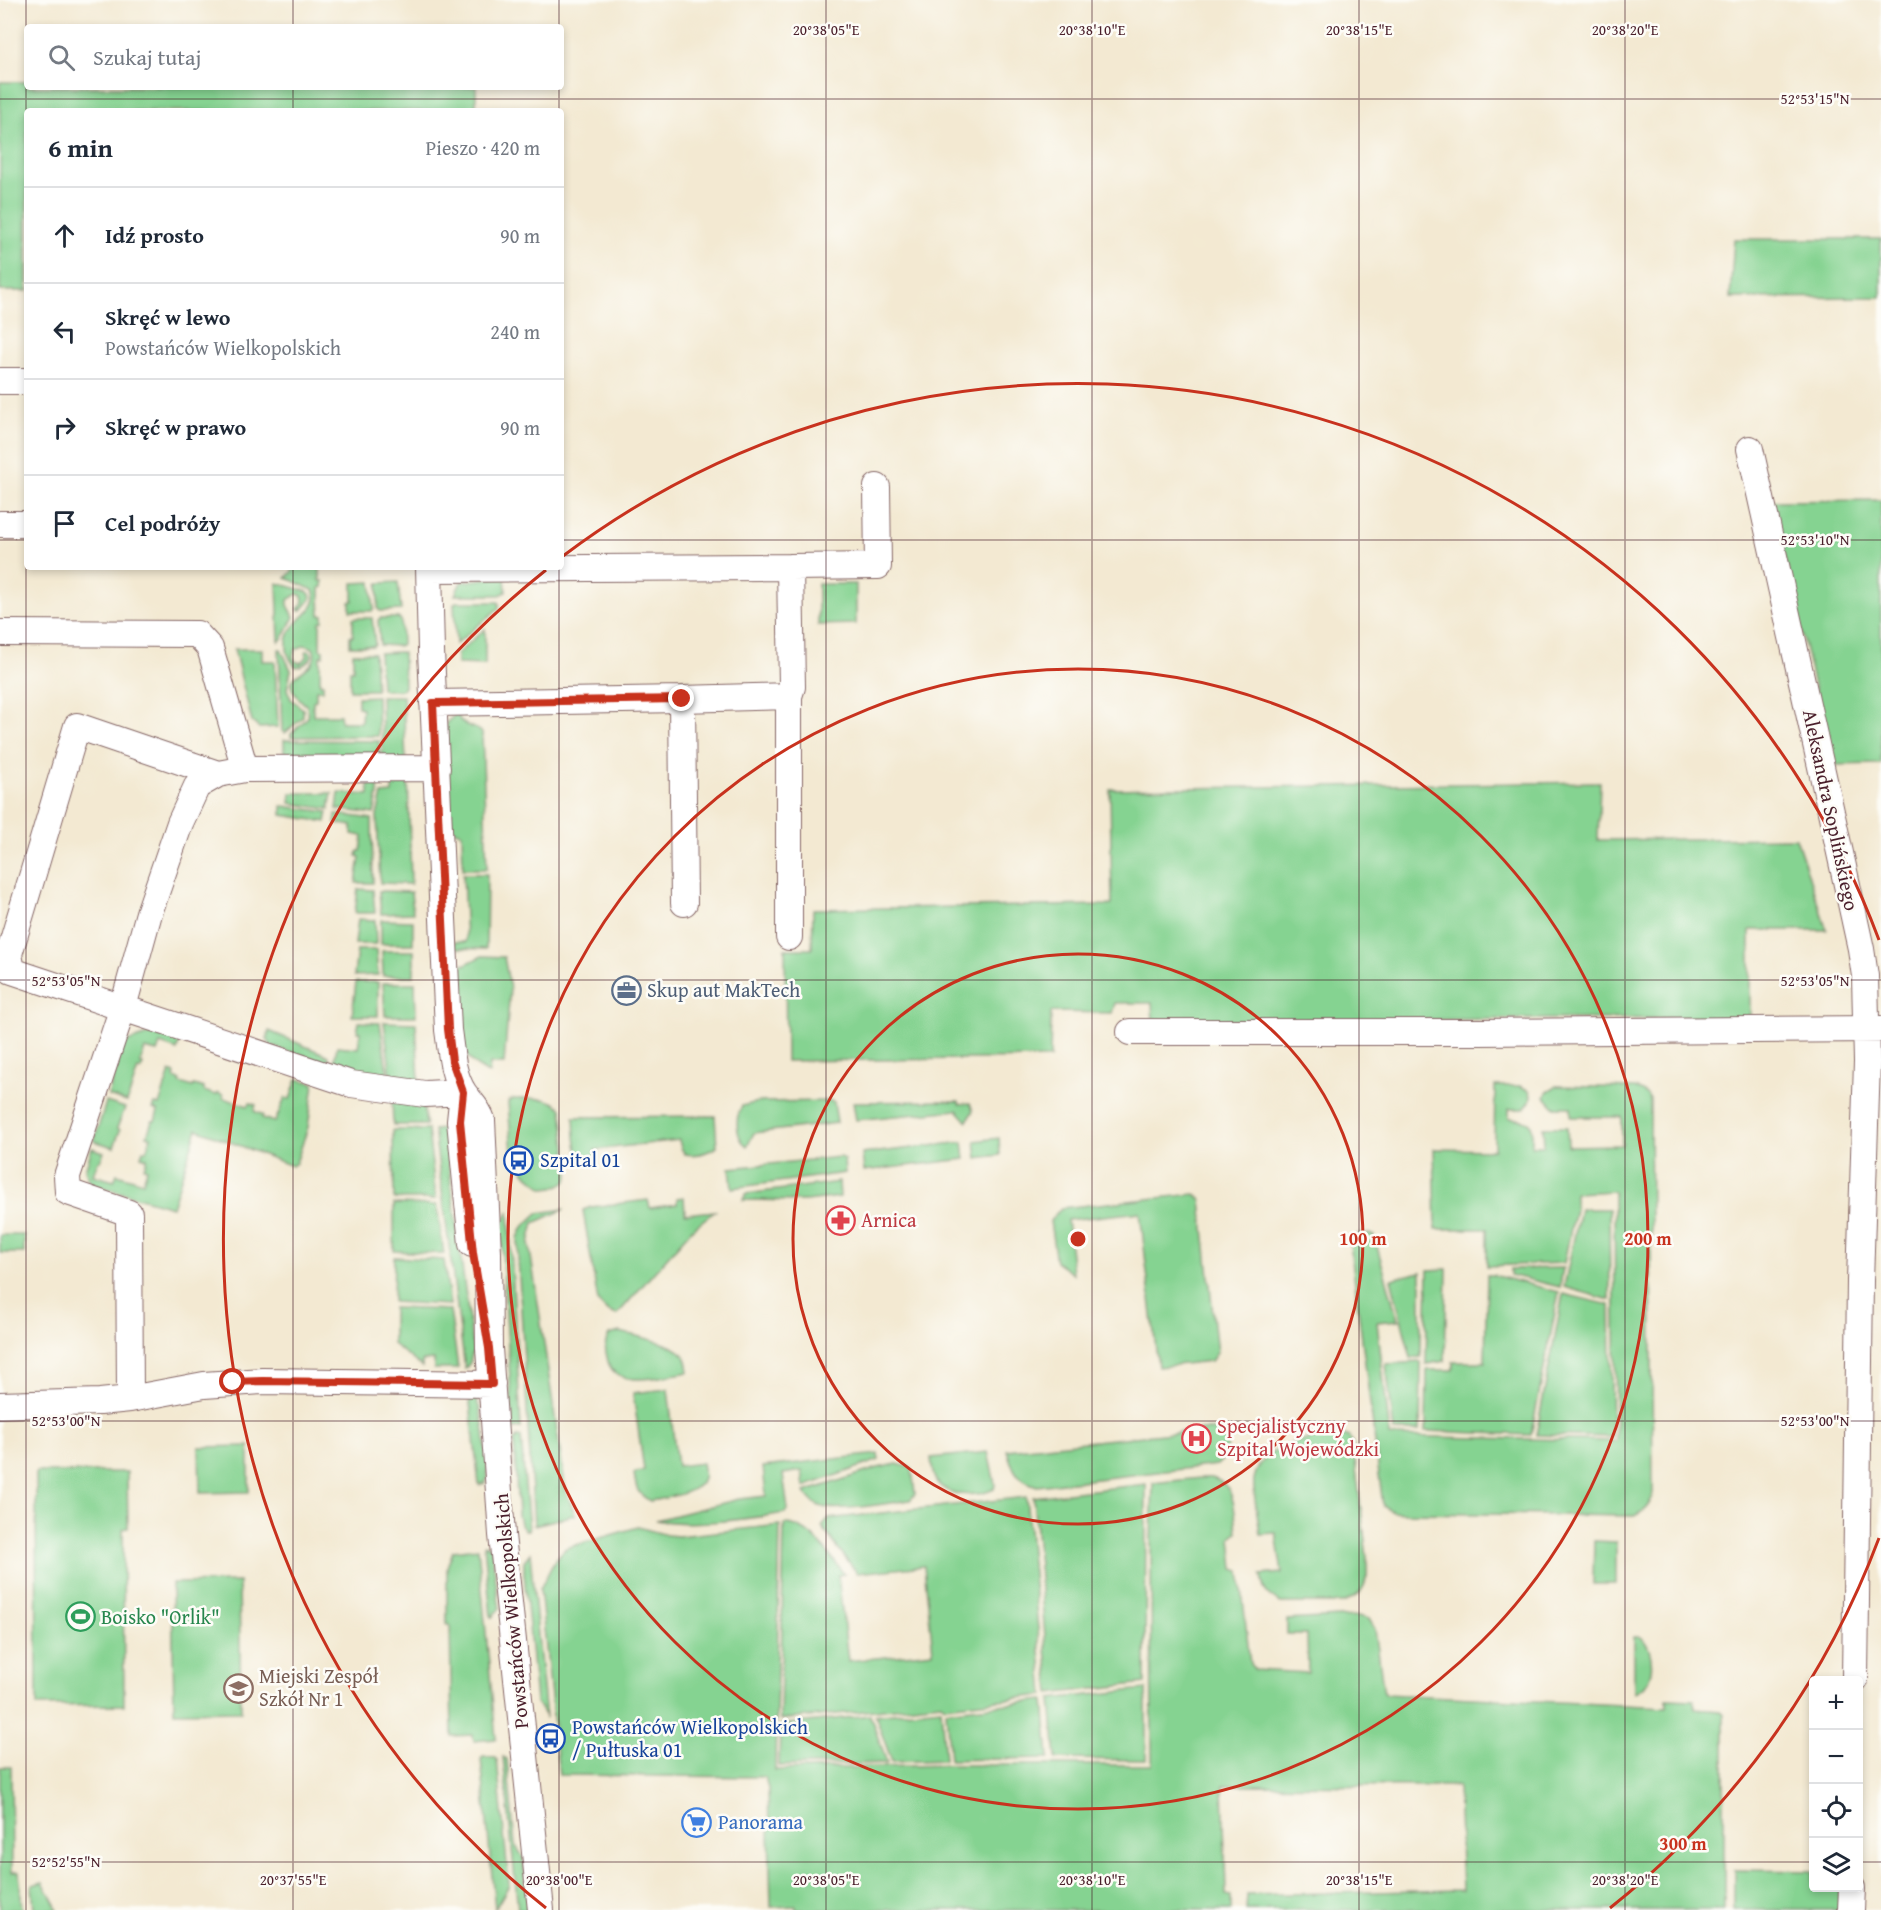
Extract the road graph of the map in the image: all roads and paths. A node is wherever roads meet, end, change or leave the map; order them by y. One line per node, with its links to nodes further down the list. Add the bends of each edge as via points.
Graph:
1 (0, 381): 2 (street)
2 (24, 381)
3 (1750, 449): 20 (street, Aleksandra Soplińskiego, via 1861,949)
4 (877, 487): 7 (street, via 878,566)
5 (0, 524): 6 (street)
6 (24, 524)
7 (790, 567): 8 (street); 11 (street)
8 (564, 568)
9 (429, 570): 13 (street, Powstańców Wielkopolskich)
10 (0, 633): 15 (street, via 197,634 210,648)
11 (789, 696): 12 (street); 18 (street)
12 (682, 699): 13 (street); 17 (street)
13 (433, 703): 14 (street, Powstańców Wielkopolskich)
14 (437, 768): 15 (street); 22 (street, Powstańców Wielkopolskich, via 448,1029 452,1061)
15 (245, 769): 16 (street)
16 (218, 774): 19 (street, via 197,786 180,823); 19 (street, via 77,726 9,954 12,971)
17 (684, 903)
18 (789, 937)
19 (123, 1007): 22 (street, via 351,1084 425,1094); 24 (street, via 67,1176 68,1192 129,1213)
20 (1874, 1029): 21 (street); 26 (street, Aleksandra Soplińskiego, via 1860,1281)
21 (1130, 1032)
22 (463, 1092): 23 (street, Powstańców Wielkopolskich, via 460,1121 473,1253)
23 (492, 1384): 24 (street, via 262,1381 204,1385); 28 (street, Powstańców Wielkopolskich, via 502,1535)
24 (130, 1399): 25 (street)
25 (0, 1405)
26 (1855, 1676)
27 (1852, 1892): 29 (street)
28 (541, 1910)
29 (1851, 1910)

